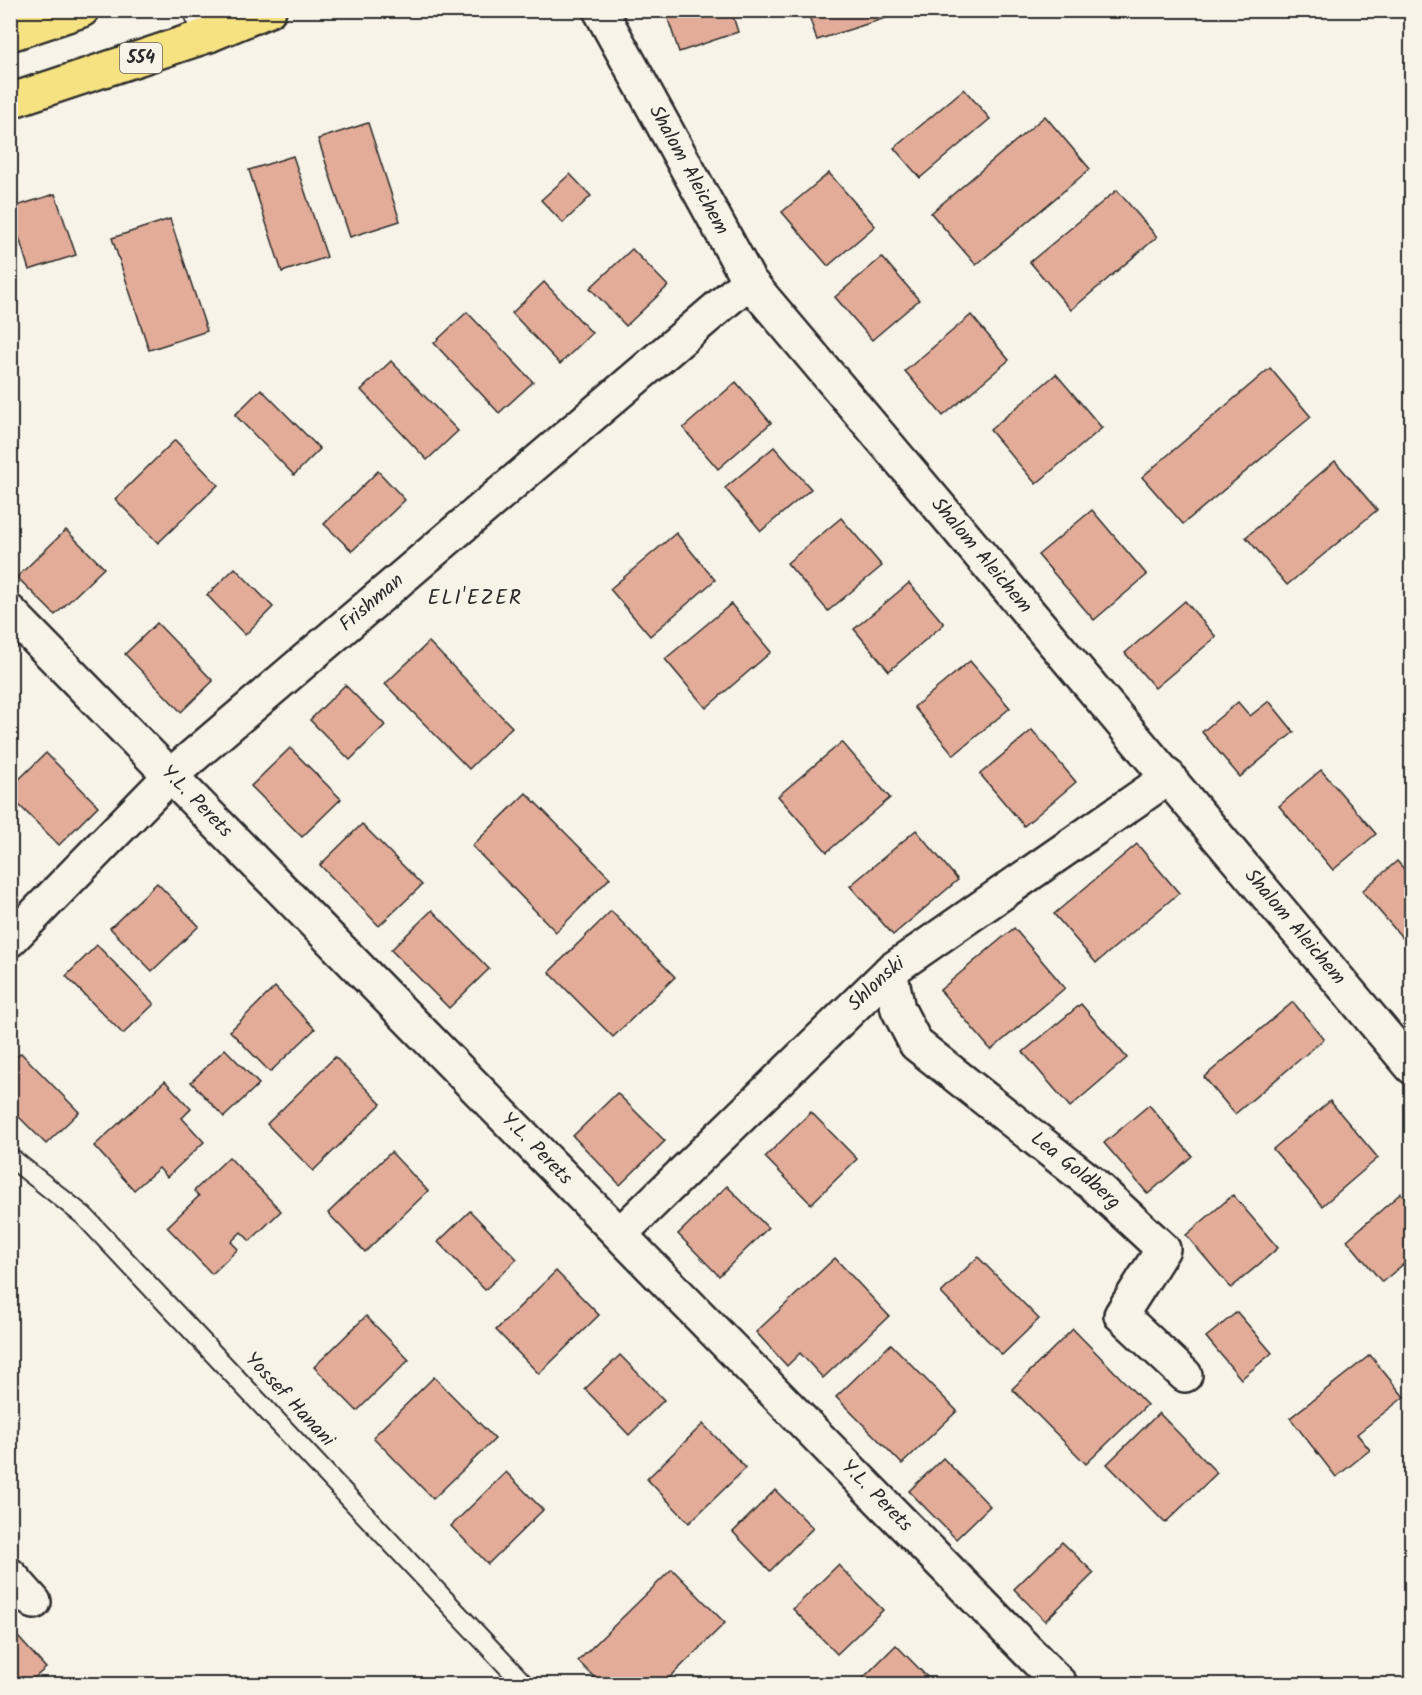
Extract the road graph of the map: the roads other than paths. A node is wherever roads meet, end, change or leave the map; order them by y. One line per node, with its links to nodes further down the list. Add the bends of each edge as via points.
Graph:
1 (82, 10): 5 (main road)
2 (269, 10): 4 (main road, 554)
3 (600, 10): 7 (street, Shalom Aleichem)
4 (205, 23): 6 (main road, 554)
5 (10, 34)
6 (10, 101)
7 (748, 281): 9 (street, Frishman); 10 (street, Shalom Aleichem)
8 (10, 612): 9 (street, Y.L. Perets)
9 (171, 775): 11 (street, Frishman); 15 (street, Y.L. Perets)
10 (1169, 777): 12 (street, Shlonski); 13 (street, Shalom Aleichem)
11 (10, 940)
12 (890, 971): 15 (street, Shlonski); 16 (street, Lea Goldberg, via 898,1009 916,1044 1094,1185 1162,1249 1121,1315)
13 (1412, 1067)
14 (10, 1157): 19 (lane, Yossef Hanani, via 84,1215)
15 (620, 1234): 20 (street, Y.L. Perets)
16 (1185, 1375)
17 (10, 1575): 18 (street)
18 (34, 1602)
19 (524, 1684)
20 (1060, 1684)

